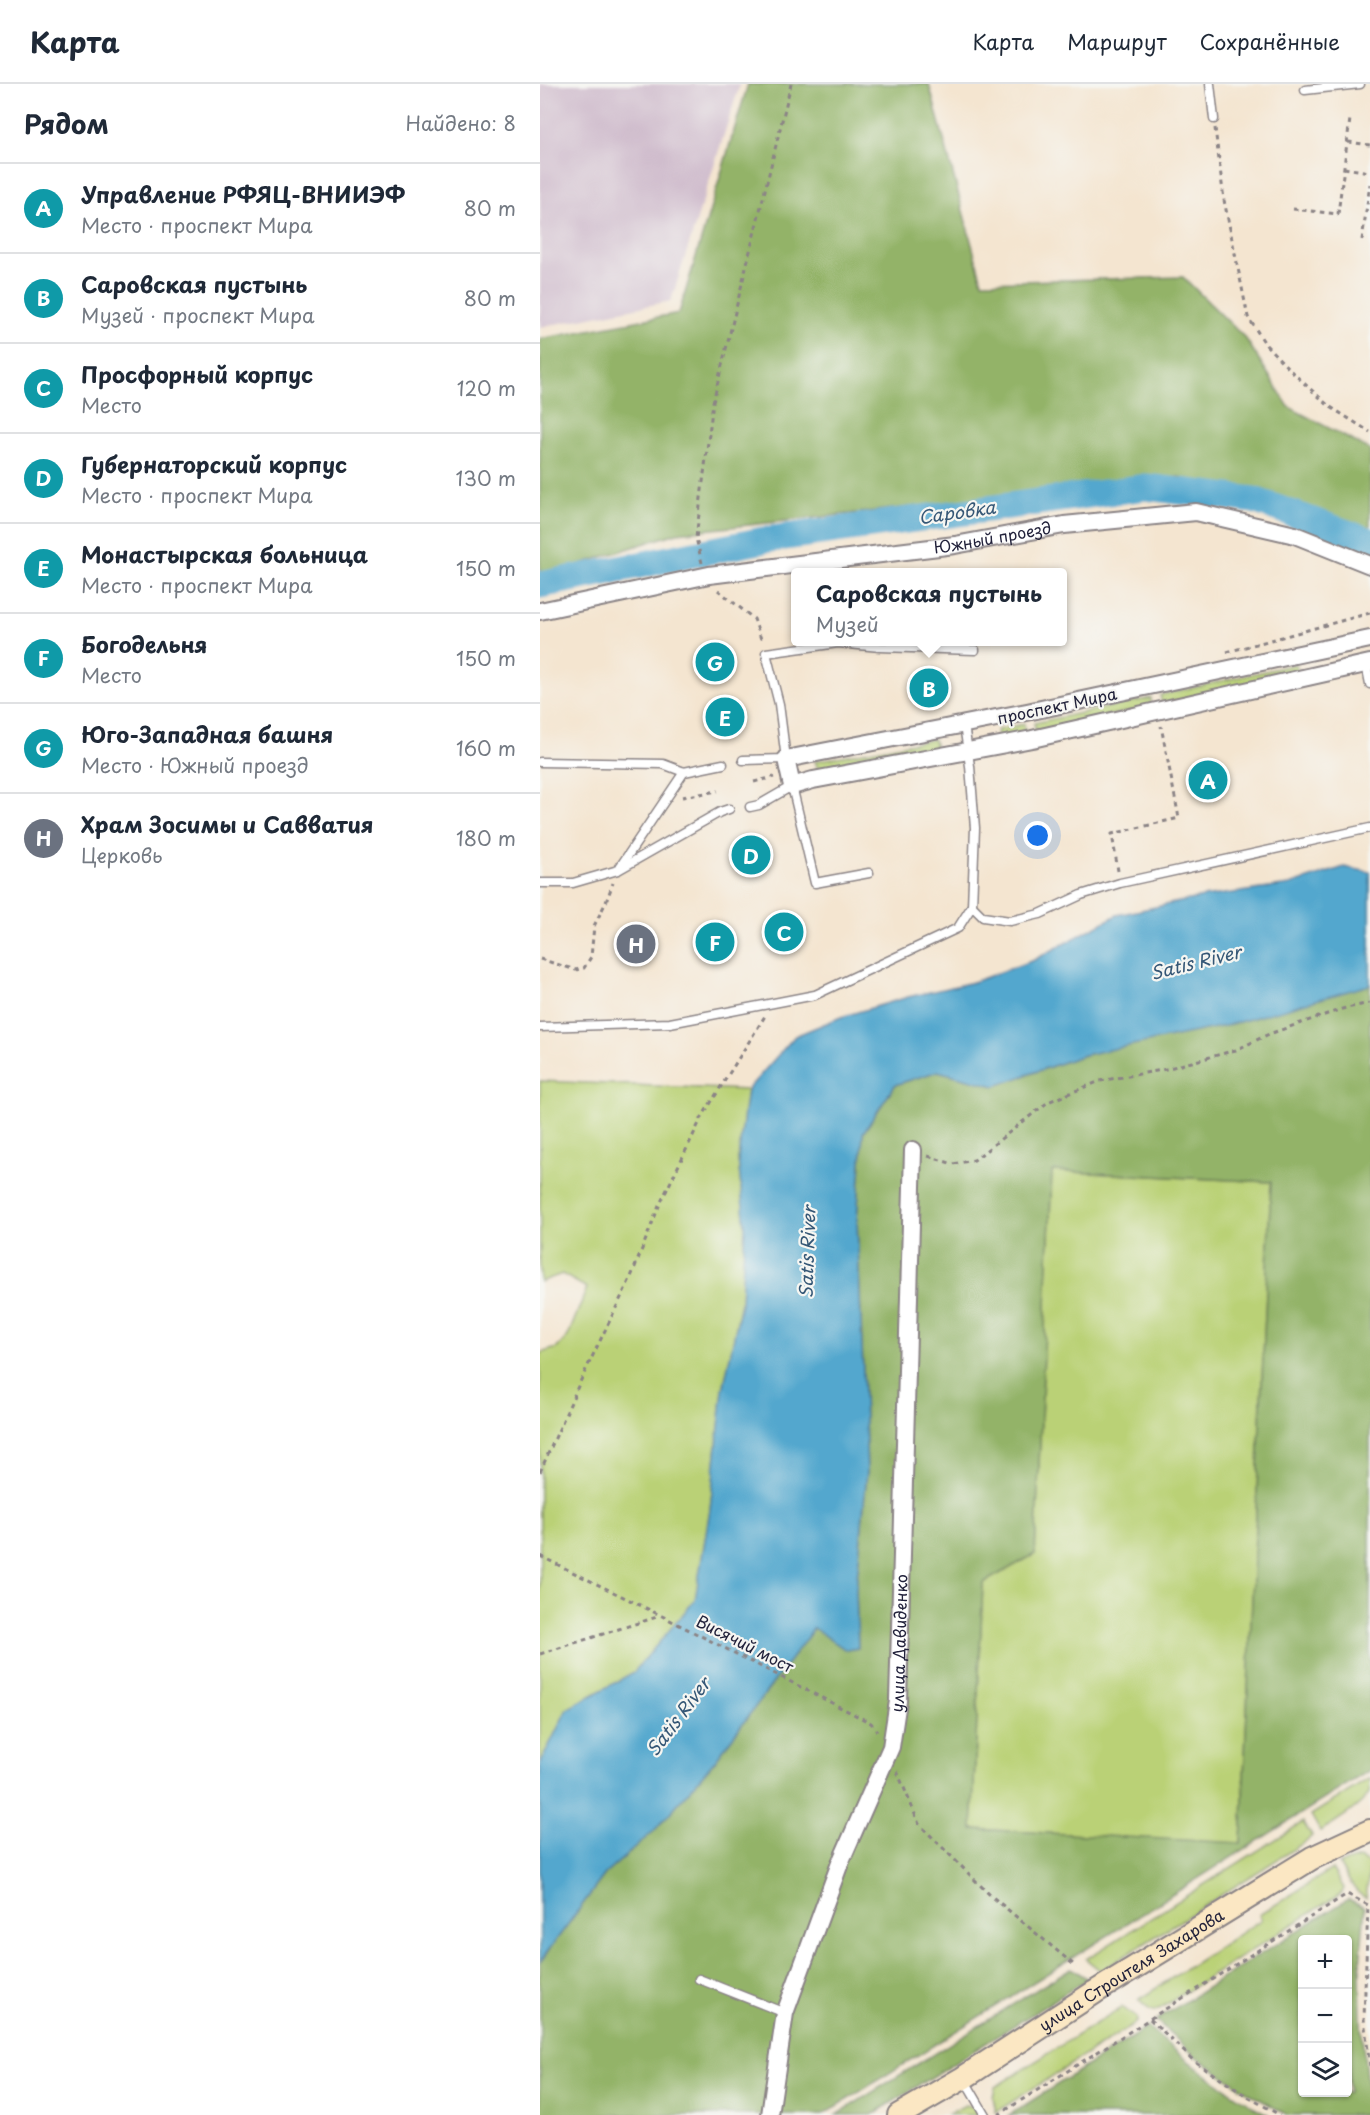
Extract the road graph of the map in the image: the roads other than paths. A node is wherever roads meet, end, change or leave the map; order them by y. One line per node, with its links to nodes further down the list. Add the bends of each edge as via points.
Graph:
1 (1210, 84): 4 (lane)
2 (1360, 84): 3 (lane)
3 (1305, 90)
4 (1214, 119)
5 (1370, 565): 6 (street, Южный проезд, via 1295,535 1196,512 1064,525 955,545 709,575)
6 (540, 611)
7 (1370, 639): 13 (street, проспект Мира)
8 (818, 646): 15 (lane, via 766,654 779,704)
9 (870, 646): 10 (lane)
10 (975, 650)
11 (1368, 664): 12 (lane); 14 (street, проспект Мира)
12 (1370, 684)
13 (964, 725): 14 (lane); 15 (street, проспект Мира)
14 (968, 752): 20 (street, проспект Мира); 27 (lane, via 975,828)
15 (786, 759): 16 (lane, проспект Мира); 20 (street)
16 (743, 760)
17 (540, 762): 19 (lane, via 663,764)
18 (723, 764): 19 (lane)
19 (684, 772): 24 (lane)
20 (792, 786): 21 (lane, проспект Мира); 25 (lane, via 815,883)
21 (750, 807)
22 (729, 809): 24 (lane)
23 (1370, 828): 27 (lane, via 1120,883 1040,914 1010,921 983,917)
24 (618, 870): 26 (lane, via 573,883)
25 (869, 873)
26 (540, 883)
27 (972, 906): 28 (lane, via 958,928 815,995 670,1023)
28 (540, 1027)
29 (913, 1150): 32 (street, улица Давиденко, via 898,1701 891,1747 840,1863)
30 (1370, 1831): 33 (street, улица Строителя Захарова, via 1312,1858)
31 (699, 1979): 32 (lane)
32 (785, 2013): 34 (street, улица Давиденко)
33 (963, 2078): 35 (street, улица Строителя Захарова); 36 (lane)
34 (770, 2115)
35 (899, 2115)
36 (985, 2115)

